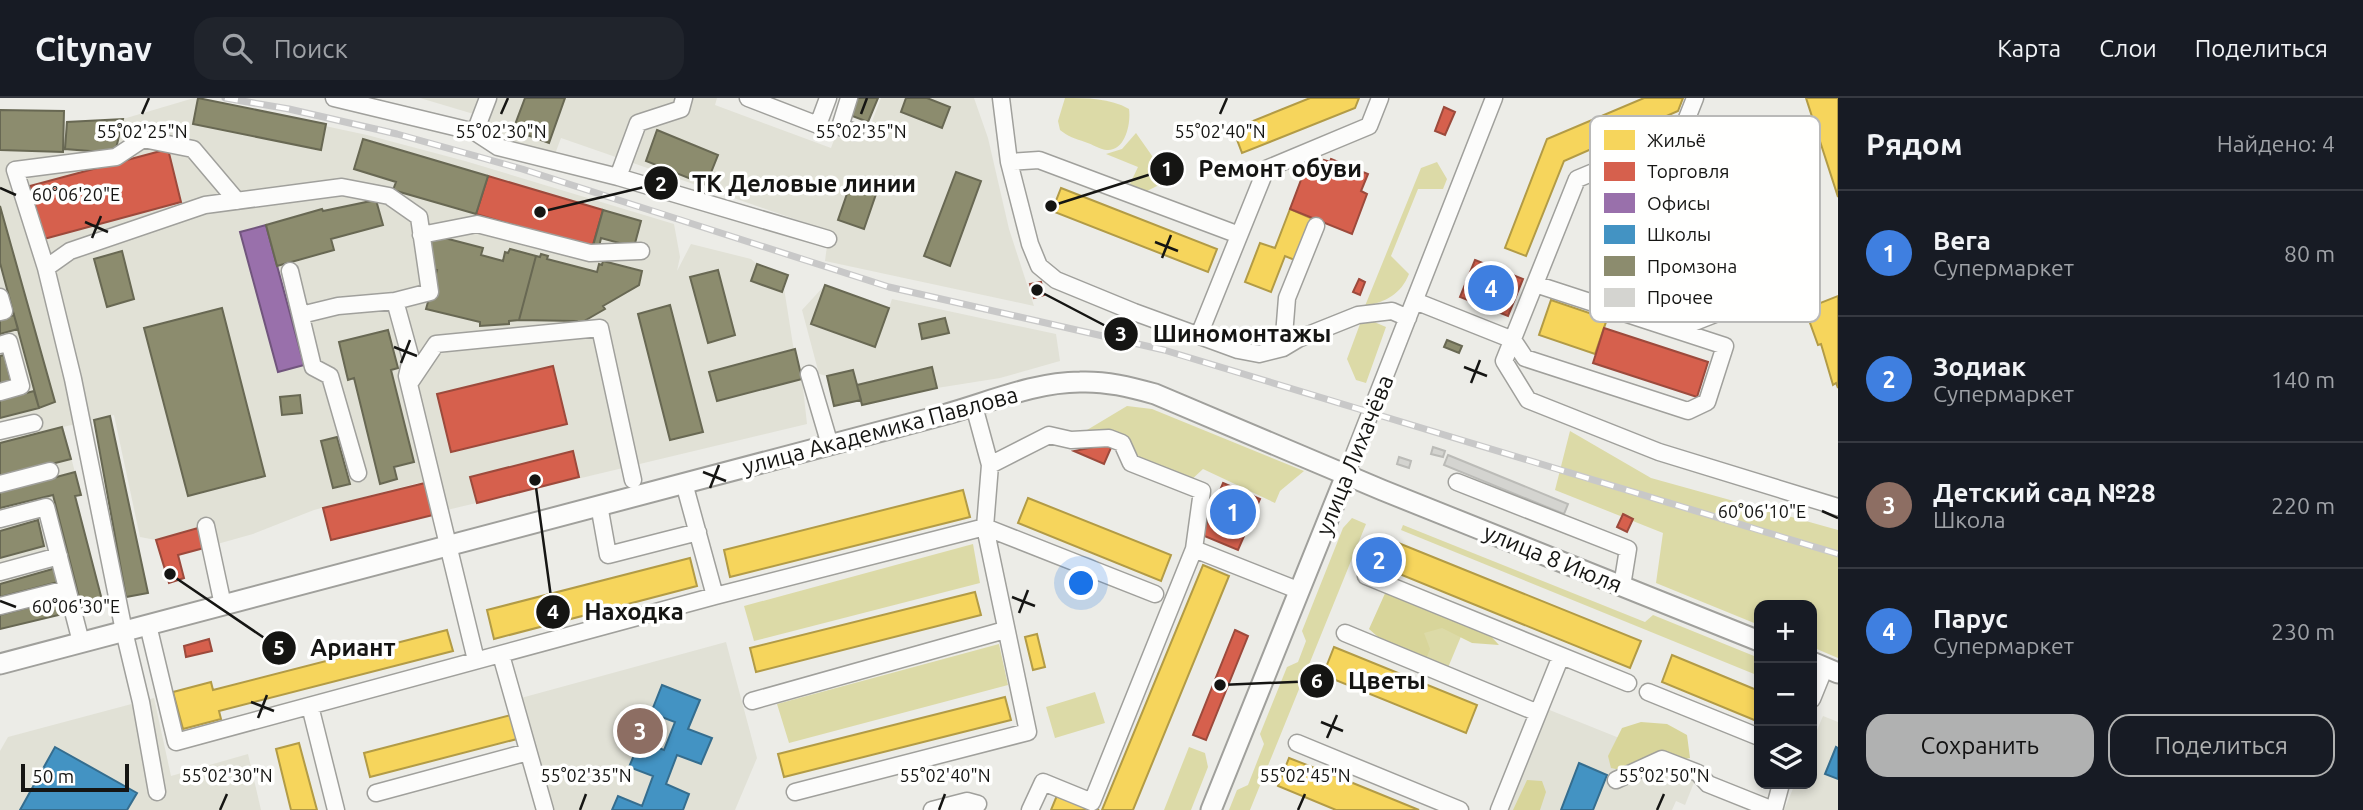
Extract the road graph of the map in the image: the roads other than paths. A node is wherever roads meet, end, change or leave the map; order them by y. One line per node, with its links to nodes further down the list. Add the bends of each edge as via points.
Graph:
1 (334, 98): 12 (street)
2 (488, 98): 12 (street)
3 (684, 98): 16 (street, via 681,109 638,123)
4 (748, 98): 5 (street, via 818,125)
5 (828, 98)
6 (849, 98): 13 (street, via 840,127)
7 (1001, 98): 14 (street)
8 (1380, 98): 20 (street, via 1368,126 1266,169)
9 (1494, 98): 28 (street, улица Лихачёва)
10 (1695, 98): 11 (street)
11 (1688, 116)
12 (475, 132): 16 (street, via 498,147)
13 (855, 132)
14 (1009, 162): 20 (street, via 1039,160); 36 (street, via 1039,266 1056,280)
15 (1590, 173): 25 (street, via 1577,179)
16 (618, 177): 21 (street)
17 (237, 201): 19 (street, via 342,187 389,196 419,217); 23 (street, via 205,205 69,251); 23 (street, via 192,149 143,138 116,157 15,170)
18 (1316, 226): 39 (street, via 1287,298)
19 (421, 235): 22 (street, via 477,224 590,253); 27 (street, via 430,292)
20 (1239, 235): 36 (street)
21 (828, 239)
22 (641, 251)
23 (46, 268): 75 (street)
24 (290, 271): 31 (street)
25 (1535, 284): 29 (street); 37 (street)
26 (0, 297): 30 (street, via 4,311)
27 (394, 301): 31 (street); 41 (street, via 411,359)
28 (1415, 302): 32 (street, улица Лихачёва); 37 (street)
29 (1590, 302)
30 (0, 312)
31 (301, 314): 49 (street, via 313,367 330,376)
32 (1408, 318): 39 (street, via 1392,311 1358,315); 50 (street, улица Лихачёва)
33 (1651, 322): 37 (street, via 1725,346 1707,401 1688,411 1525,358)
34 (1680, 322): 35 (street, via 1682,327)
35 (1695, 322)
36 (1199, 335): 39 (street, via 1259,354)
37 (1513, 340): 56 (street, via 1504,361 1528,400 1659,452)
38 (0, 345): 42 (street, via 9,342 21,386)
39 (1283, 348)
40 (809, 374): 46 (street)
41 (409, 384): 51 (street, via 436,344 600,328); 61 (street)
42 (0, 391)
43 (974, 407): 46 (main road, улица Академика Павлова); 47 (street); 50 (main road, улица Академика Павлова, via 1038,387 1079,382 1121,385 1155,394)
44 (34, 423): 45 (street)
45 (0, 431)
46 (830, 445): 53 (main road, улица Академика Павлова)
47 (990, 465): 59 (street); 62 (street, via 1049,435 1071,440 1109,438 1122,443 1130,463 1202,491)
48 (50, 471): 54 (street)
49 (358, 473)
50 (1346, 475): 66 (main road, улица 8 Июля); 68 (main road, улица Лихачёва)
51 (633, 480)
52 (1457, 482): 66 (street, via 1628,549)
53 (684, 483): 55 (main road, улица Академика Павлова); 60 (street)
54 (0, 484)
55 (598, 505): 60 (street, via 608,555); 61 (main road, улица Академика Павлова)
56 (1838, 507)
57 (0, 519): 63 (street, via 46,506)
58 (205, 526): 71 (street)
59 (985, 527): 69 (street); 70 (street); 74 (street)
60 (698, 532): 70 (street)
61 (449, 545): 71 (main road, улица Академика Павлова); 81 (street)
62 (1194, 549): 68 (street); 102 (street, via 1092,802 1042,782)
63 (59, 556): 64 (street); 67 (street)
64 (0, 572)
65 (1366, 576): 80 (street)
66 (1622, 586): 77 (main road, улица 8 Июля)
67 (67, 589): 72 (street); 78 (street)
68 (1300, 591): 103 (main road, улица Лихачёва)
69 (1156, 594)
70 (715, 596): 79 (street)
71 (223, 605): 73 (main road, улица Академика Павлова)
72 (0, 606)
73 (148, 625): 75 (main road, улица Академика Павлова); 88 (street, via 176,742)
74 (1005, 630): 87 (street); 96 (street, via 1028,732)
75 (124, 631): 78 (main road, улица Академика Павлова); 95 (street)
76 (1346, 633): 89 (street)
77 (1754, 639)
78 (82, 642): 82 (main road, улица Академика Павлова)
79 (501, 655): 81 (street); 92 (street)
80 (1561, 656): 84 (street); 89 (street)
81 (476, 660): 88 (street)
82 (0, 664)
83 (1825, 667): 85 (street)
84 (1628, 683)
85 (1817, 687)
86 (1647, 691): 90 (street)
87 (752, 701)
88 (310, 706): 99 (street)
89 (1538, 713): 105 (street)
90 (1754, 735)
91 (1297, 743): 104 (street)
92 (528, 752): 97 (street); 100 (street)
93 (1616, 780): 106 (street, via 1662,759)
94 (1779, 789): 106 (street)
95 (158, 792)
96 (795, 792)
97 (376, 793)
98 (978, 804): 101 (street, via 967,801)
99 (336, 810)
100 (545, 810)
101 (932, 810)
102 (1030, 810)
103 (1211, 810)
104 (1460, 810)
105 (1499, 810)
106 (1773, 810)

